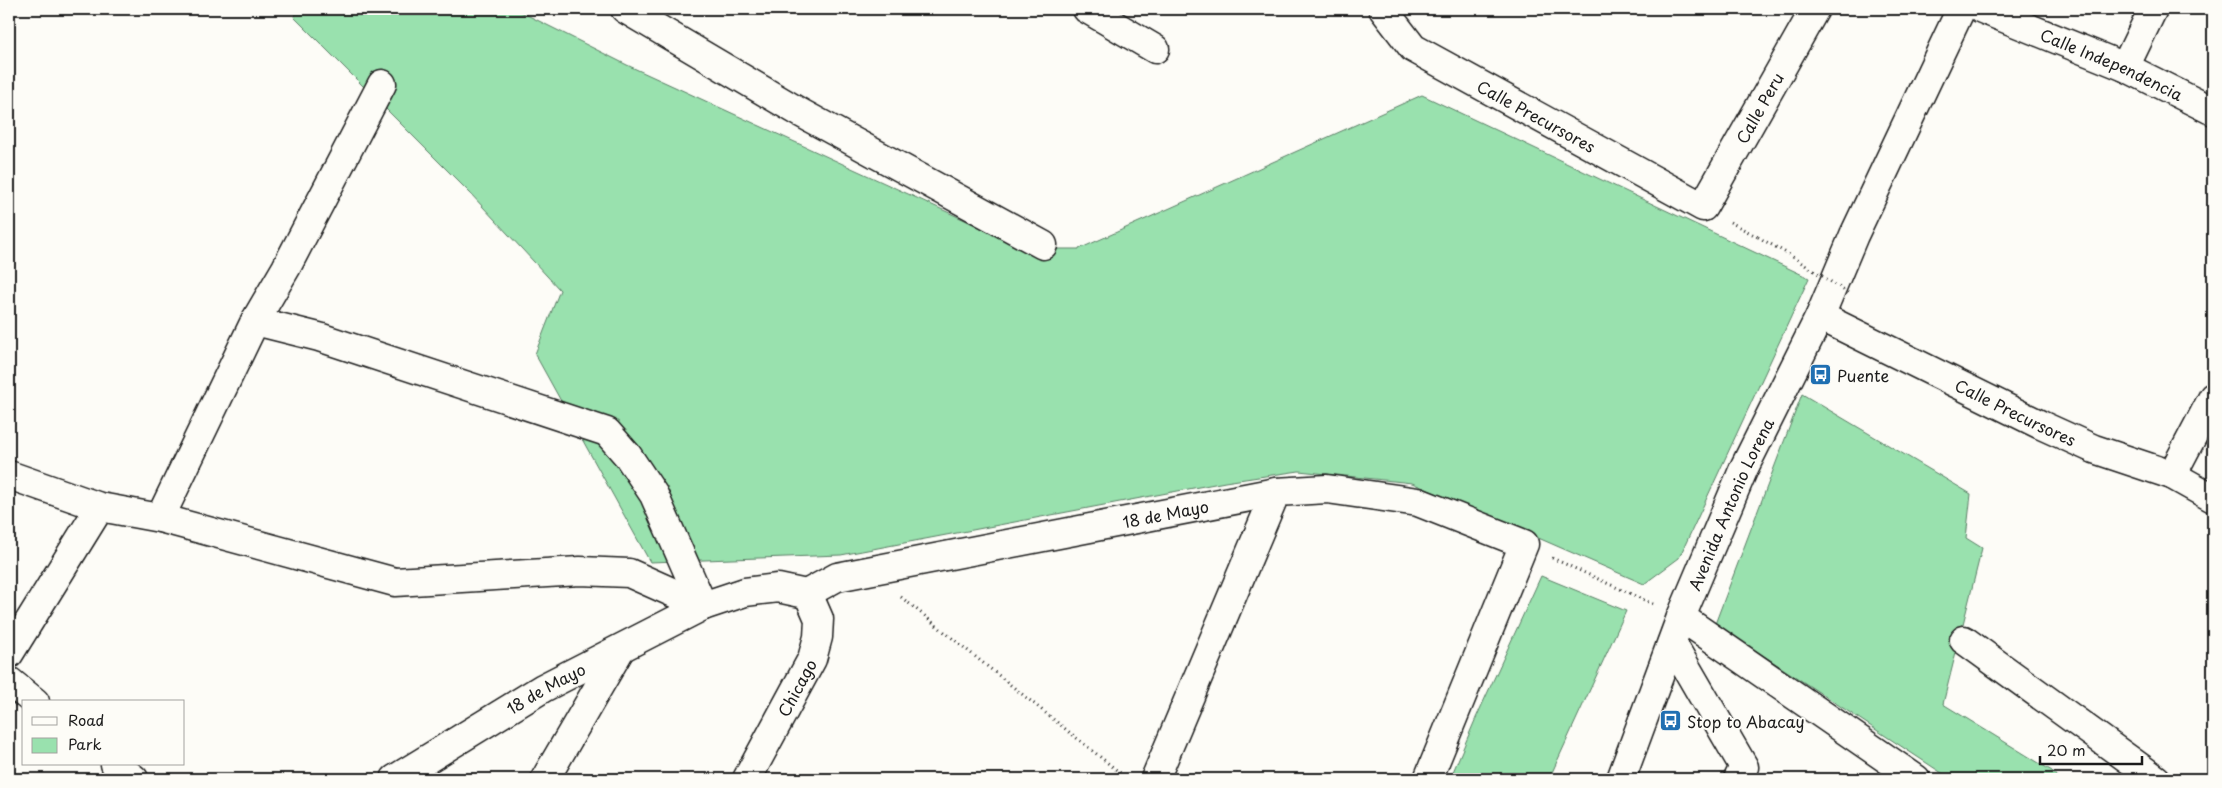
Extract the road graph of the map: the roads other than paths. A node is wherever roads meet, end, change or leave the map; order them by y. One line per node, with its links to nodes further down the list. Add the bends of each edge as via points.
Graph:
1 (625, 9): 13 (main road, via 801,113)
2 (1087, 9): 8 (main road)
3 (1383, 9): 12 (main road, Calle Precursores, via 1413,48)
4 (1815, 9): 12 (main road, Calle Peru)
5 (1961, 9): 14 (main road, Avenida Antonio Lorena, via 1854,235)
6 (1982, 9): 9 (main road, Calle Independencia)
7 (2153, 9): 9 (main road)
8 (1155, 49)
9 (2125, 67): 11 (main road, Calle Independencia)
10 (382, 84): 15 (main road)
11 (2213, 111)
12 (1703, 207)
13 (1042, 246)
14 (1820, 316): 18 (main road, Calle Precursores, via 2094,449); 25 (main road, Avenida Antonio Lorena, via 1744,468)
15 (255, 321): 22 (main road); 24 (main road, via 328,340 607,432 654,495)
16 (2213, 397): 18 (main road)
17 (9, 475): 21 (main road)
18 (2172, 475): 20 (main road, Calle Precursores)
19 (1276, 492): 23 (main road, 18 de Mayo, via 837,577); 37 (main road); 38 (main road, 18 de Mayo, via 1327,490 1418,502 1524,544)
20 (2213, 498)
21 (100, 507): 22 (main road); 29 (main road)
22 (160, 518): 24 (main road, via 395,582 580,571 629,573)
23 (806, 594): 24 (main road, 18 de Mayo, via 778,588 745,592); 36 (main road, Chicago, via 820,618 812,659)
24 (703, 606): 28 (main road, 18 de Mayo)
25 (1681, 617): 27 (main road, Avenida Antonio Lorena); 41 (main road)
26 (1964, 640): 42 (main road)
27 (1672, 643): 39 (main road, Avenida Antonio Lorena); 40 (main road, via 1744,767)
28 (620, 650): 34 (main road, 18 de Mayo, via 542,688); 35 (main road)
29 (9, 654)
30 (9, 681): 31 (main road)
31 (33, 700)
32 (118, 766): 33 (main road)
33 (134, 779)
34 (395, 779)
35 (545, 779)
36 (747, 779)
37 (1155, 779)
38 (1428, 779)
39 (1621, 779)
40 (1738, 779)
41 (1916, 779)
42 (2156, 779)

